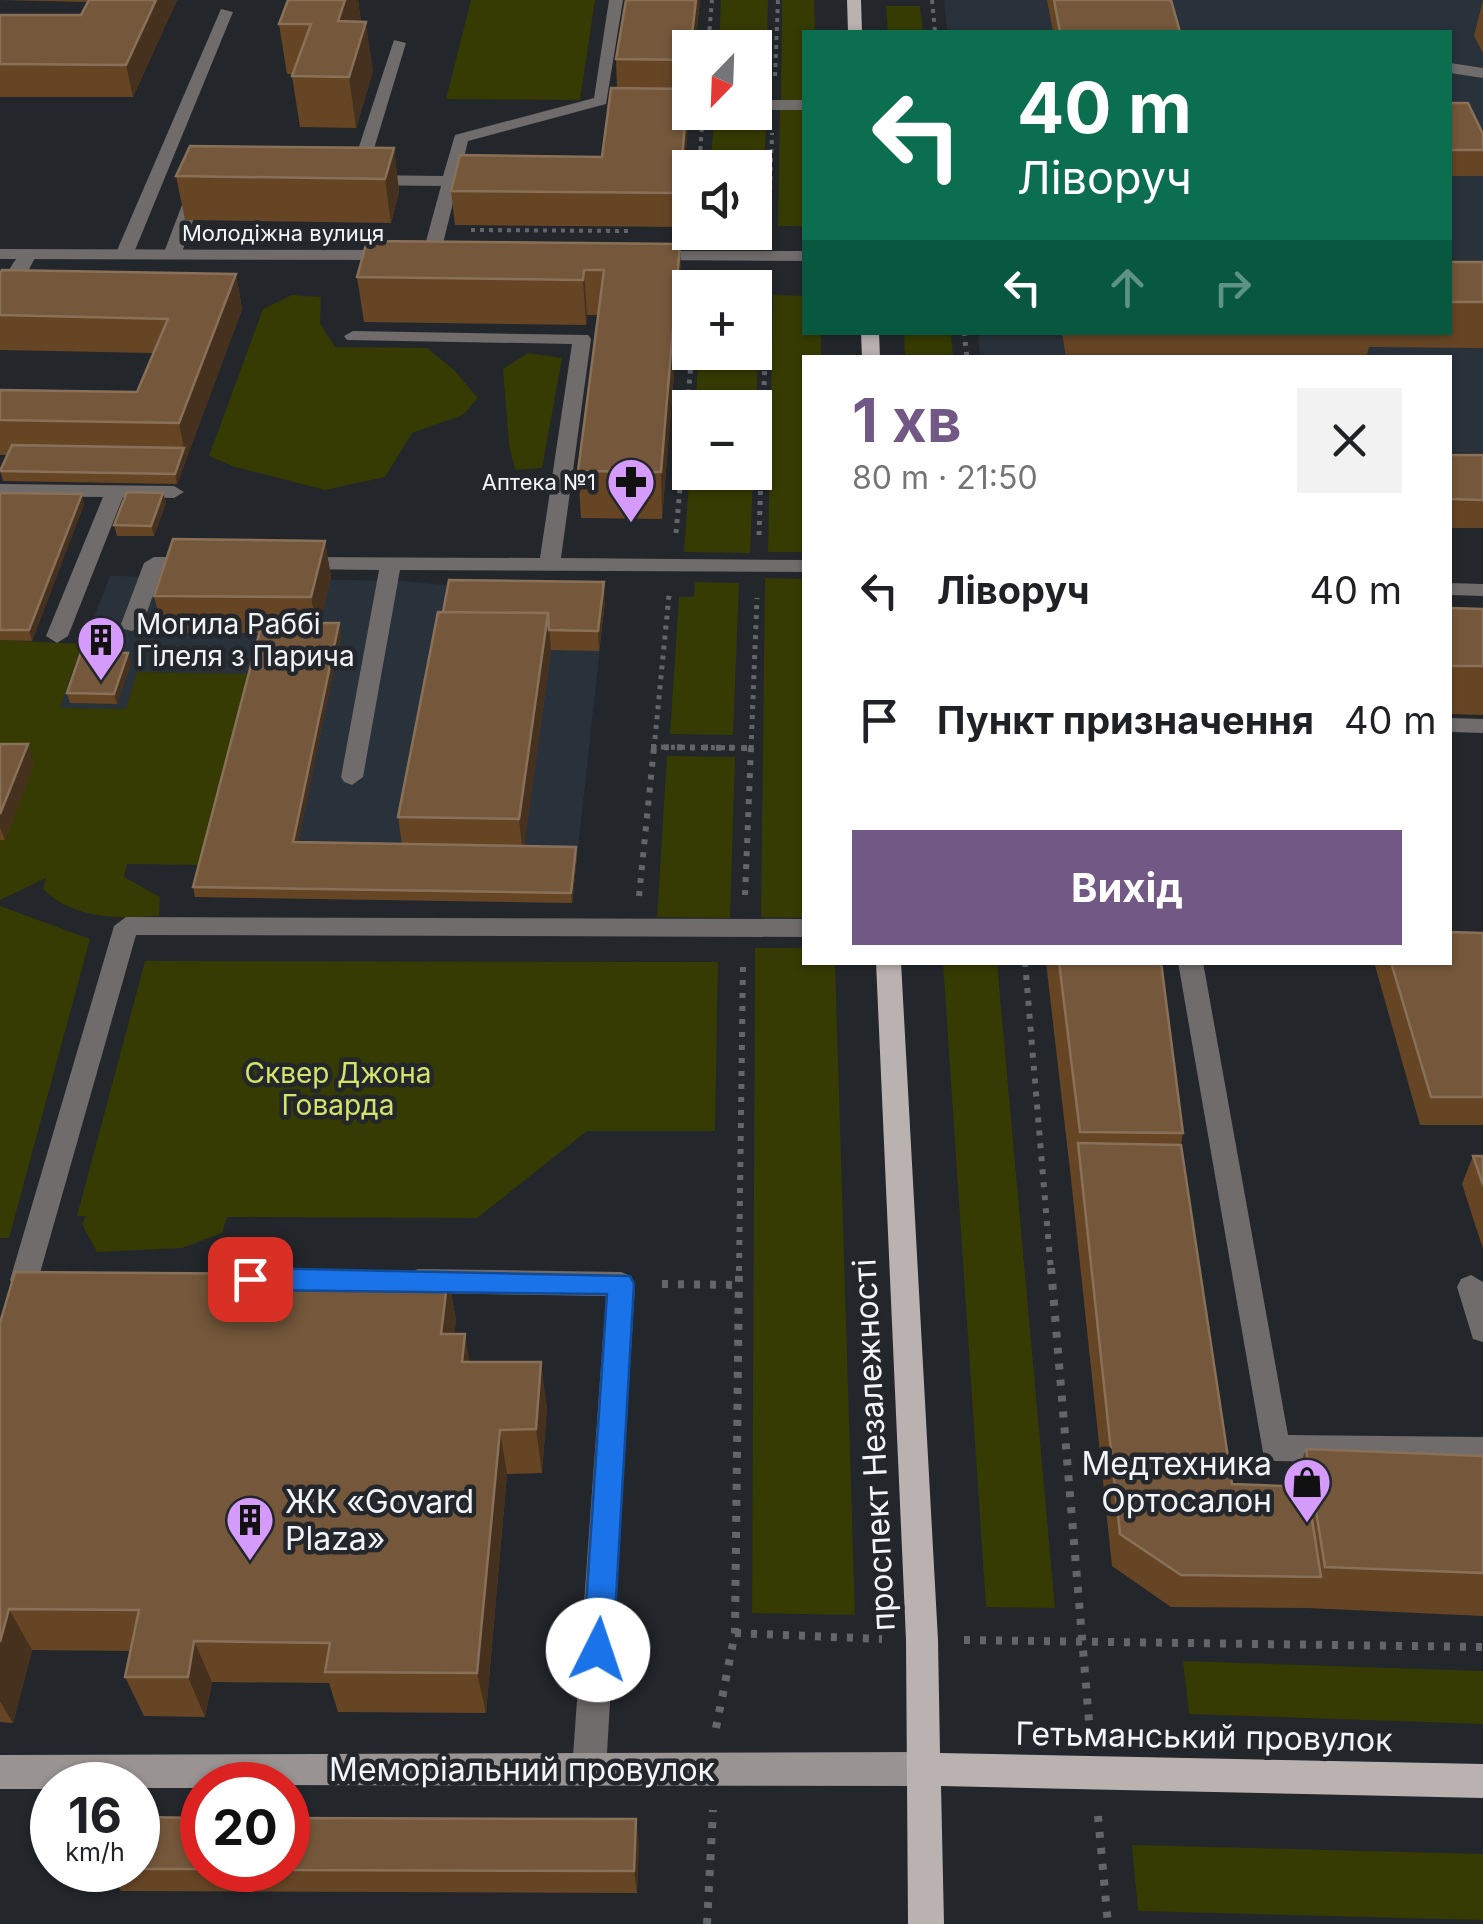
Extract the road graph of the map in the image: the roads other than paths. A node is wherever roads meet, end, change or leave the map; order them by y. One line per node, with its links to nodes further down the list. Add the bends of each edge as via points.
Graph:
1 (616, 0): 13 (street, via 600,101 461,138)
2 (854, 0): 4 (main road)
3 (226, 12): 16 (street)
4 (855, 30)
5 (399, 43): 12 (street)
6 (1452, 68): 7 (street)
7 (1483, 72)
8 (772, 105): 9 (street)
9 (802, 105)
10 (220, 178): 17 (street, via 200,178)
11 (337, 180): 12 (street)
12 (356, 180): 13 (street)
13 (450, 181): 17 (street, Молодіжна вулиця, via 441,256)
14 (0, 254): 15 (street, Молодіжна вулиця)
15 (28, 254): 16 (street, Молодіжна вулиця); 20 (street)
16 (124, 255): 17 (street, Молодіжна вулиця)
17 (172, 255)
18 (638, 256): 19 (street)
19 (802, 256)
20 (0, 308)
21 (353, 336): 25 (street, via 582,340)
22 (0, 490): 23 (street)
23 (115, 492): 24 (street); 33 (street)
24 (174, 492)
25 (550, 562): 28 (street); 29 (street)
26 (214, 563): 32 (street, via 154,563)
27 (273, 563): 28 (street)
28 (391, 563): 36 (street)
29 (802, 566)
30 (1452, 589): 31 (street)
31 (1483, 590)
32 (132, 624)
33 (57, 636)
34 (1452, 725): 35 (street)
35 (1483, 726)
36 (352, 776)
37 (802, 928): 40 (street, via 126,926)
38 (888, 965): 45 (main road, проспект Незалежності)
39 (1191, 965): 44 (street, via 1275,1448)
40 (24, 1280)
41 (386, 1281): 46 (street, via 621,1284)
42 (1471, 1287): 43 (street)
43 (1483, 1330)
44 (1483, 1451)
45 (924, 1769): 46 (street, Меморіальний провулок); 48 (main road, Гетьманський провулок); 49 (main road, проспект Незалежності)
46 (589, 1770): 47 (street, Меморіальний провулок)
47 (0, 1772)
48 (1483, 1780)
49 (926, 1924)

